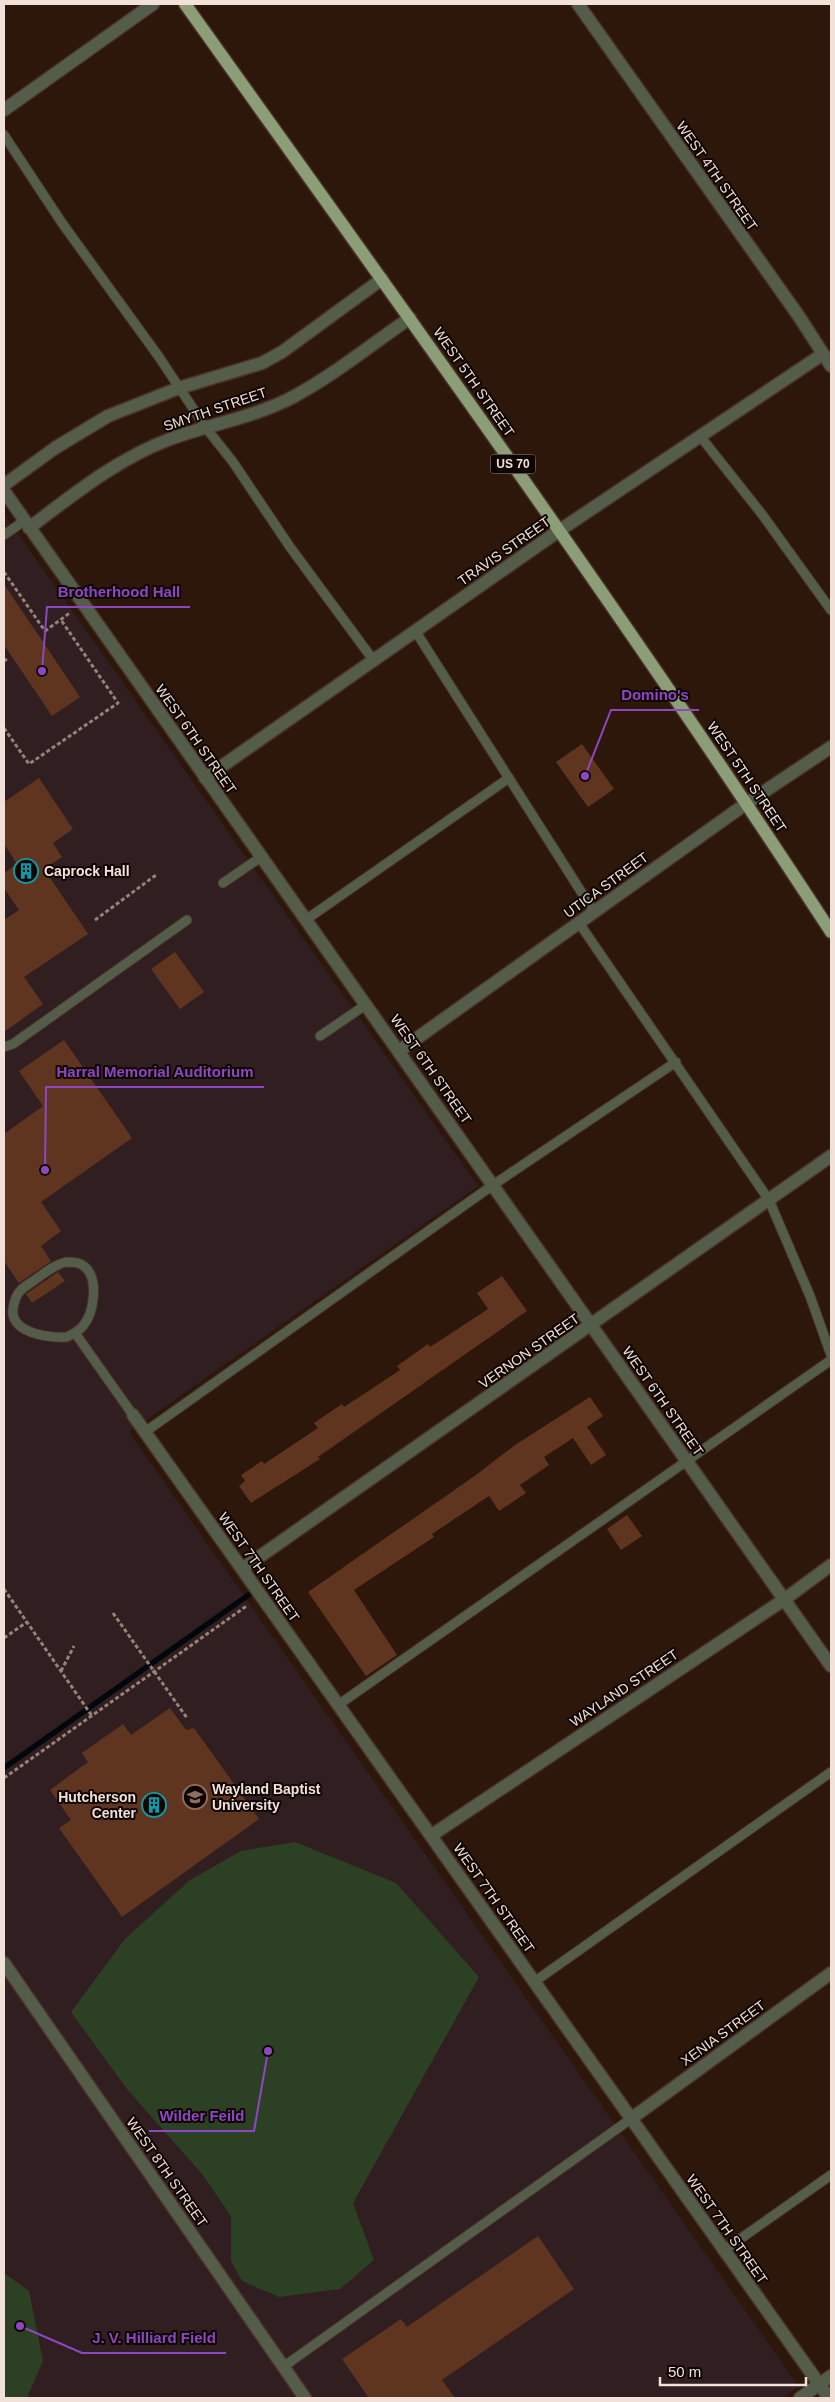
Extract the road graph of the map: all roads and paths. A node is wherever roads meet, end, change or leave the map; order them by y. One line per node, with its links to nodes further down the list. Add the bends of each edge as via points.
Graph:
1 (153, 4): 4 (street)
2 (185, 4): 6 (main road, WEST 5TH STREET / US 70)
3 (578, 4): 8 (street, WEST 4TH STREET)
4 (4, 110)
5 (4, 135): 10 (lane)
6 (382, 279): 7 (main road, WEST 5TH STREET / US 70); 10 (street, SMYTH STREET, via 262,363)
7 (410, 318): 11 (street, SMYTH STREET, via 294,396); 15 (main road, WEST 5TH STREET / US 70)
8 (823, 354): 9 (street, WEST 4TH STREET); 12 (street, TRAVIS STREET)
9 (831, 366)
10 (179, 388): 11 (lane); 13 (street, SMYTH STREET, via 108,416 55,448)
11 (206, 428): 14 (street, SMYTH STREET, via 170,439 111,468); 22 (lane)
12 (700, 436): 15 (street, TRAVIS STREET); 19 (lane, via 762,512)
13 (4, 490): 14 (street, WEST 6TH STREET)
14 (26, 524): 16 (lane); 18 (street, WEST 6TH STREET)
15 (560, 530): 21 (street, TRAVIS STREET); 27 (main road, WEST 5TH STREET / US 70)
16 (4, 535)
17 (4, 572): 20 (path, via 45,631)
18 (83, 604): 20 (path); 25 (street, WEST 6TH STREET)
19 (831, 610)
20 (61, 620): 23 (path, via 118,703 29,764)
21 (416, 632): 22 (street, TRAVIS STREET); 26 (lane)
22 (374, 661): 25 (street, TRAVIS STREET)
23 (4, 728)
24 (831, 747): 27 (street, UTICA STREET)
25 (205, 778): 28 (street, WEST 6TH STREET)
26 (509, 778): 31 (lane); 32 (lane)
27 (747, 803): 31 (street, UTICA STREET); 36 (main road, WEST 5TH STREET / US 70)
28 (261, 857): 30 (lane); 32 (street, WEST 6TH STREET)
29 (156, 875): 33 (path)
30 (223, 883)
31 (594, 912): 35 (street, UTICA STREET)
32 (306, 919): 37 (street, WEST 6TH STREET)
33 (95, 920)
34 (187, 920): 39 (lane, via 13,1044)
35 (579, 923): 40 (street, UTICA STREET); 41 (lane)
36 (831, 932)
37 (367, 1004): 38 (lane); 40 (street, WEST 6TH STREET)
38 (320, 1036)
39 (4, 1047)
40 (399, 1051): 43 (street, WEST 6TH STREET)
41 (676, 1062): 43 (lane); 44 (lane)
42 (831, 1156): 44 (street, VERNON STREET)
43 (494, 1186): 45 (street, WEST 6TH STREET); 50 (lane)
44 (769, 1200): 45 (street, VERNON STREET); 47 (lane)
45 (592, 1326): 51 (street, WEST 6TH STREET); 53 (street, VERNON STREET)
46 (75, 1333): 46 (lane, via 89,1316 94,1293 88,1270 83,1265 66,1262 57,1264 20,1291 12,1308 18,1324 33,1334 58,1338); 49 (lane)
47 (831, 1355)
48 (831, 1360): 51 (lane)
49 (133, 1415): 50 (street, WEST 7TH STREET)
50 (145, 1432): 53 (street, WEST 7TH STREET)
51 (688, 1462): 56 (street, WEST 6TH STREET); 64 (lane)
52 (831, 1565): 56 (street, WAYLAND STREET)
53 (242, 1568): 55 (street, WEST 7TH STREET)
54 (4, 1589): 58 (path)
55 (261, 1596): 63 (path); 64 (street, WEST 7TH STREET)
56 (785, 1599): 61 (street, WEST 6TH STREET); 69 (street, WAYLAND STREET)
57 (113, 1613): 63 (path)
58 (27, 1622): 59 (path); 62 (path)
59 (4, 1638)
60 (74, 1646): 62 (path)
61 (831, 1666)
62 (61, 1671): 65 (path)
63 (154, 1672): 65 (path); 66 (path)
64 (338, 1705): 69 (street, WEST 7TH STREET)
65 (91, 1715): 68 (path)
66 (187, 1718)
67 (831, 1772): 72 (lane)
68 (4, 1778)
69 (432, 1834): 72 (street, WEST 7TH STREET)
70 (4, 1963): 76 (street, WEST 8TH STREET)
71 (831, 1973): 73 (street, XENIA STREET)
72 (534, 1982): 73 (street, WEST 7TH STREET)
73 (632, 2118): 75 (street, WEST 7TH STREET); 76 (lane)
74 (831, 2175): 75 (lane)
75 (723, 2251): 78 (street, WEST 7TH STREET)
76 (283, 2367): 79 (street, WEST 8TH STREET)
77 (831, 2376): 78 (street)
78 (819, 2384): 80 (street); 81 (street, WEST 7TH STREET)
79 (305, 2398)
80 (800, 2398)
81 (829, 2398)

